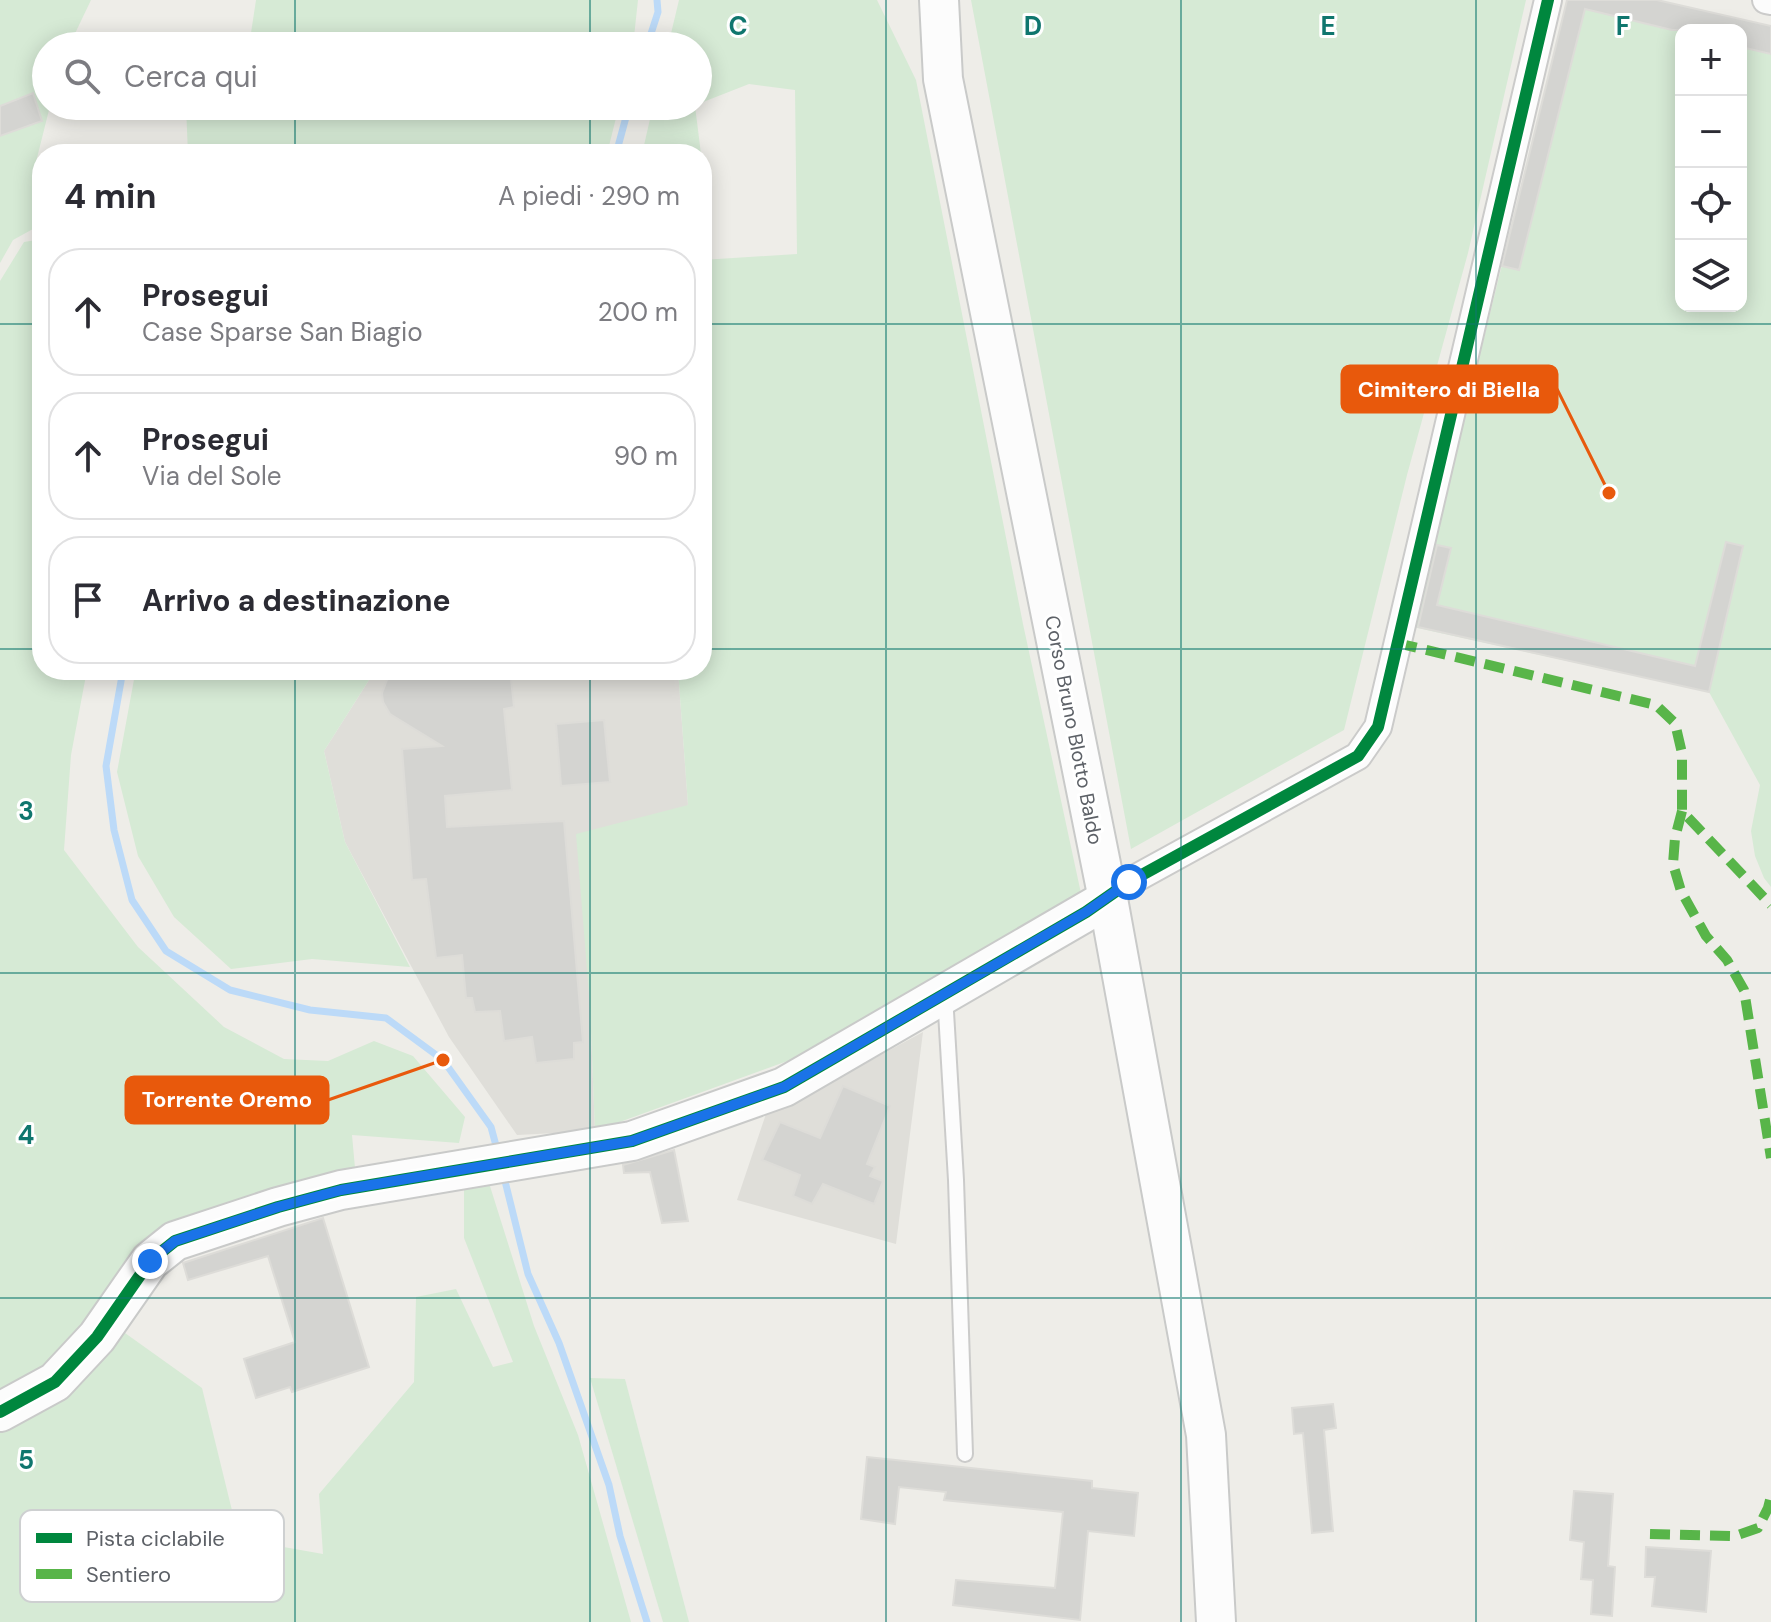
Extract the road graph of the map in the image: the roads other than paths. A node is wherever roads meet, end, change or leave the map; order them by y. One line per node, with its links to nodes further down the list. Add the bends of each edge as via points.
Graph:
1 (914, 0): 4 (main road, Corso Bruno Blotto Baldo)
2 (939, 0): 4 (main road, Corso Bruno Blotto Baldo)
3 (1548, 0): 5 (street, via 1378,727 1358,756 1129,882)
4 (943, 79): 5 (main road, Corso Bruno Blotto Baldo)
5 (1108, 899): 6 (main road); 9 (main road, Corso Bruno Blotto Baldo, via 1206,1435)
6 (945, 995): 7 (main road, via 784,1087 632,1141 341,1190 175,1241 150,1261 97,1337 55,1382); 8 (lane)
7 (0, 1412)
8 (965, 1454)
9 (1216, 1622)

